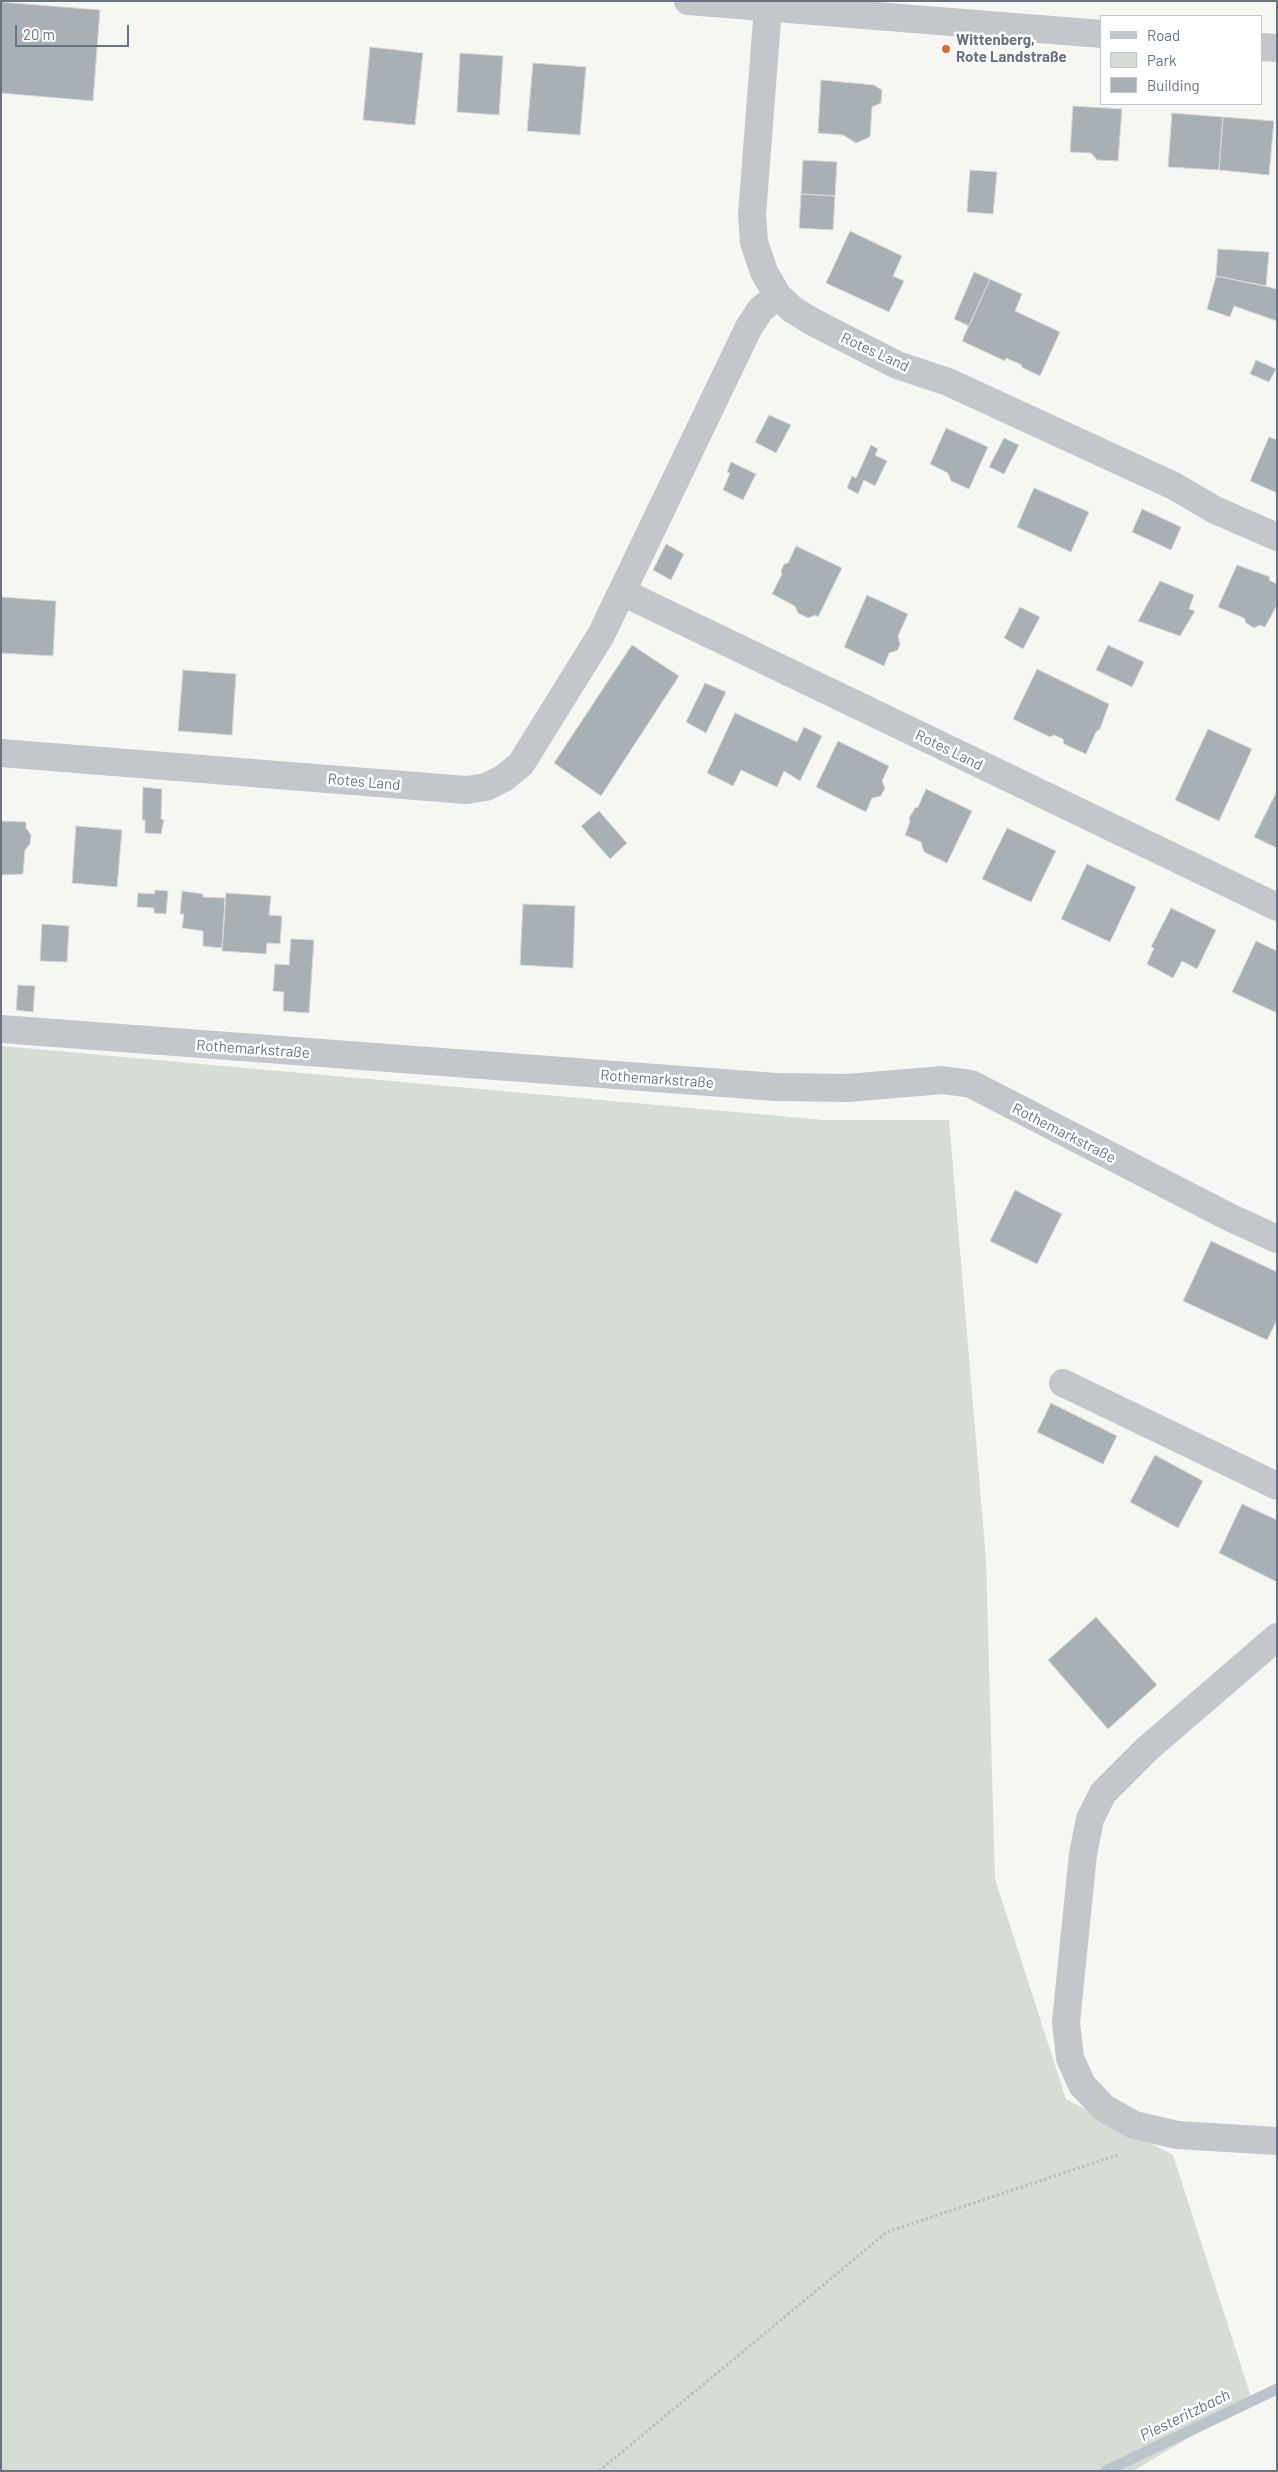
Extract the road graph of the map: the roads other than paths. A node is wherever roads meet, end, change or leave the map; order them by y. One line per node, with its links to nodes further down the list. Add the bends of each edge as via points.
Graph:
1 (688, 1): 2 (street)
2 (768, 8): 3 (street); 6 (street, Rotes Land, via 752,215 754,242 764,272)
3 (1100, 34)
4 (1263, 47): 5 (street)
5 (1277, 48)
6 (778, 296): 7 (street, Rotes Land, via 813,322 897,365 948,382); 8 (street, Rotes Land, via 761,309 749,327)
7 (1277, 537)
8 (622, 592): 9 (street, Rotes Land, via 601,634 521,764 486,787 466,790); 10 (street, Rotes Land)
9 (1, 752)
10 (1277, 907)
11 (1, 1029): 12 (street, Rothemarkstraße, via 776,1087 847,1088 943,1080 971,1084)
12 (1277, 1239)
13 (1064, 1383): 14 (street)
14 (1277, 1486)
15 (1277, 1637): 16 (street, via 1122,1772 1103,1793 1086,1837 1066,2022 1070,2058 1082,2085 1104,2108 1134,2125 1177,2134)
16 (1277, 2141)

